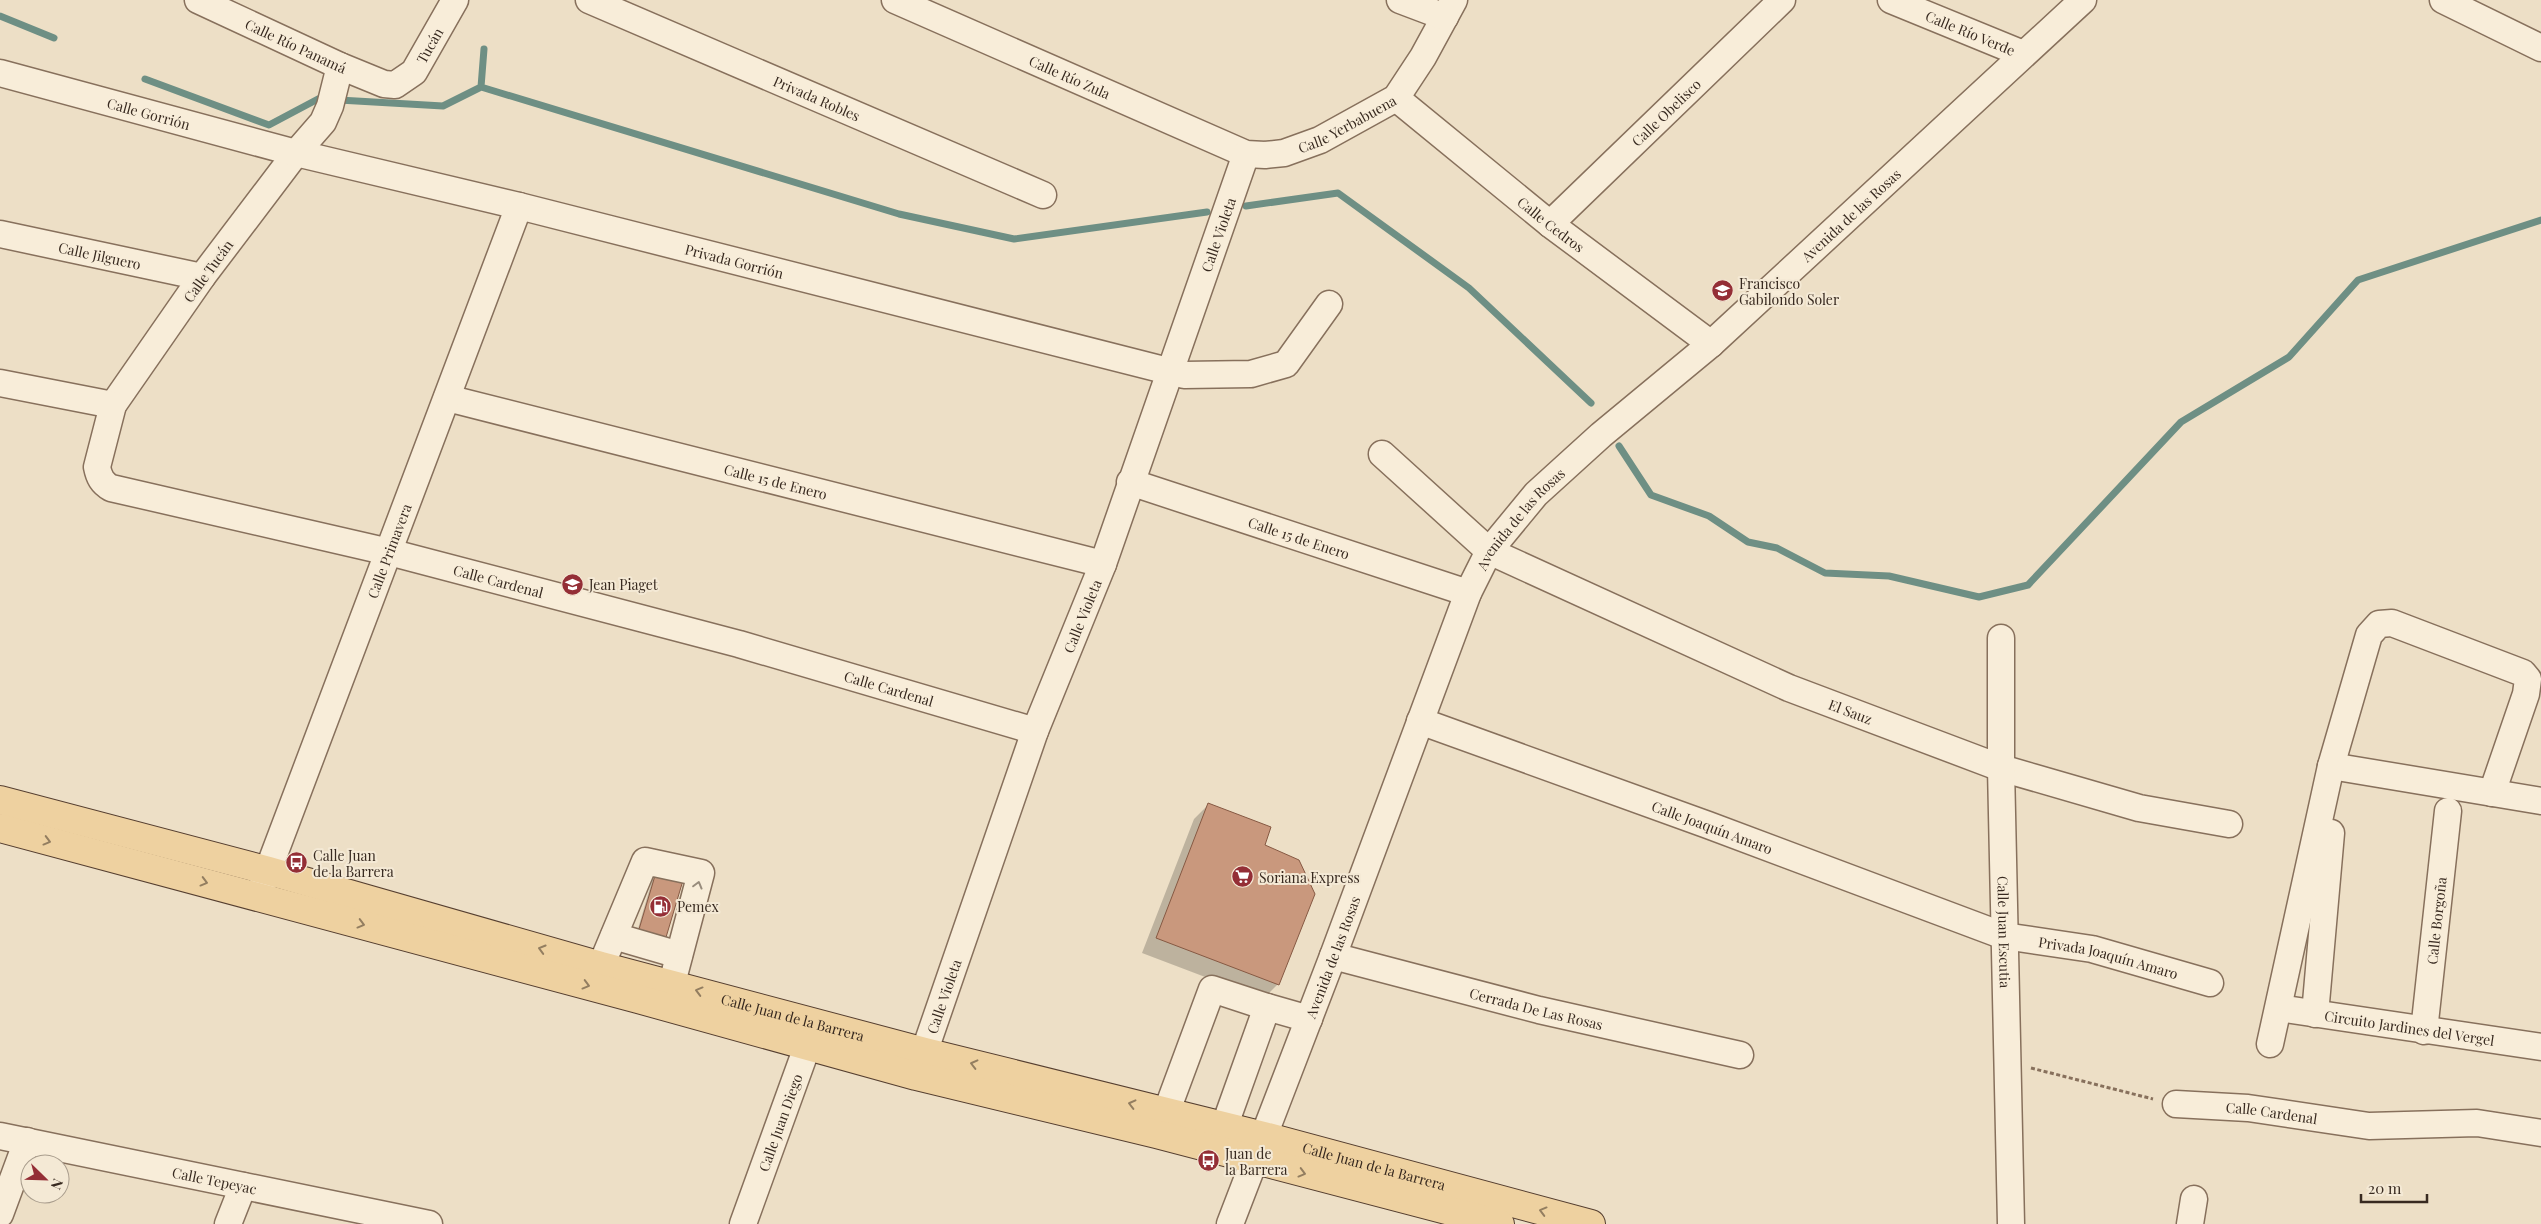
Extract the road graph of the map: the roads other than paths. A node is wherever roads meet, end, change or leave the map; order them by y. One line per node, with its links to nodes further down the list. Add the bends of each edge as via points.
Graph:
1 (198, 0): 13 (street, Calle Río Panamá)
2 (455, 0): 15 (street, Tucán, via 414,72)
3 (589, 0): 19 (street, Privada Robles)
4 (895, 0): 18 (street, Calle Río Zula)
5 (1400, 0): 10 (street)
6 (1782, 0): 21 (street, Calle Obelisco)
7 (1891, 0): 12 (street, Calle Río Verde)
8 (2083, 0): 12 (street, Avenida de las Rosas)
9 (2443, 0): 11 (street)
10 (1449, 8): 16 (street, Calle Yerbabuena)
11 (2541, 48)
12 (2023, 54): 25 (street, Avenida de las Rosas)
13 (340, 66): 15 (street, Calle Río Panamá, via 384,84); 17 (street, Calle Tucán, via 330,106 322,122)
14 (0, 74): 17 (street, Calle Gorrión)
15 (395, 85)
16 (1396, 98): 18 (street, Calle Yerbabuena, via 1311,143 1284,153); 21 (street, Calle Cedros)
17 (296, 153): 20 (street, Privada Gorrión); 23 (street, Calle Tucán)
18 (1246, 154): 26 (street, Calle Violeta)
19 (1043, 195)
20 (520, 206): 26 (street, Privada Gorrión); 28 (street, Calle Primavera)
21 (1550, 224): 25 (street, Calle Cedros)
22 (0, 234): 23 (street, Calle Jilguero)
23 (202, 277): 29 (street, Calle Tucán)
24 (1329, 304): 26 (street, Privada Gorrión, via 1286,364 1251,374)
25 (1711, 344): 33 (street, Avenida de las Rosas, via 1536,494)
26 (1170, 373): 31 (street, Calle Violeta)
27 (0, 383): 29 (street)
28 (447, 398): 34 (street, Calle Primavera); 35 (street, Calle 15 de Enero)
29 (113, 405): 32 (street, Calle Tucán, via 97,467)
30 (1382, 454): 33 (street, El Sauz)
31 (1130, 482): 35 (street, Calle Violeta); 36 (street, Calle 15 de Enero)
32 (104, 484): 34 (street, Calle Cardenal)
33 (1489, 551): 36 (street, Avenida de las Rosas); 41 (street, El Sauz, via 1789,688)
34 (389, 552): 39 (street, Calle Cardenal, via 739,644); 49 (street, Calle Primavera)
35 (1103, 564): 39 (street, Calle Violeta)
36 (1468, 593): 38 (street, Avenida de las Rosas)
37 (2001, 638): 41 (street, Calle Juan Escutia)
38 (1420, 721): 52 (street, Calle Joaquín Amaro); 54 (street, Avenida de las Rosas)
39 (1035, 731): 68 (street, Calle Violeta)
40 (2330, 766): 42 (street); 42 (street, via 2369,635 2379,624 2392,623 2523,673 2528,680); 46 (street)
41 (2001, 768): 47 (street, El Sauz, via 2139,808); 52 (street, Calle Juan Escutia)
42 (2492, 793): 44 (street)
43 (0, 800): 49 (main road, Calle Juan de la Barrera)
44 (2541, 801)
45 (2448, 811): 63 (street, Calle Borgoña)
46 (2321, 814): 60 (street); 61 (street, via 2328,820 2331,831)
47 (2229, 824)
48 (0, 828): 50 (main road, Calle Juan de la Barrera, one-way to 50)
49 (269, 871): 50 (street, Calle Primavera); 55 (main road, Calle Juan de la Barrera, one-way to 49)
50 (258, 897): 58 (main road, Calle Juan de la Barrera, one-way to 58)
51 (614, 936): 53 (street); 53 (street, one-way to 51, via 701,873 645,861); 55 (street)
52 (2004, 936): 56 (street, Privada Joaquín Amaro, via 2092,949); 84 (street, Calle Juan Escutia)
53 (679, 955): 57 (street)
54 (1333, 956): 62 (street, Avenida de las Rosas); 67 (street, Cerrada De Las Rosas, via 1539,1010)
55 (601, 966): 58 (main road, Calle Juan de la Barrera)
56 (2210, 983)
57 (672, 984): 58 (main road, Calle Juan de la Barrera); 64 (main road, Calle Juan de la Barrera, one-way to 57)
58 (641, 988): 64 (main road, Calle Juan de la Barrera)
59 (1267, 1007): 62 (street); 70 (street, via 1212,989); 73 (street)
60 (2279, 1008): 61 (street, Circuito Jardines del Vergel); 65 (street)
61 (2315, 1014): 63 (street, Circuito Jardines del Vergel)
62 (1309, 1019): 75 (street, Avenida de las Rosas)
63 (2424, 1031): 66 (street, Circuito Jardines del Vergel)
64 (813, 1034): 68 (main road, Calle Juan de la Barrera); 80 (street, Calle Juan Diego)
65 (2270, 1044)
66 (2541, 1047)
67 (1740, 1055)
68 (921, 1064): 70 (main road, Calle Juan de la Barrera)
69 (2176, 1104): 71 (street, Calle Cardenal, via 2248,1108 2369,1126 2477,1122)
70 (1161, 1124): 73 (main road, Calle Juan de la Barrera)
71 (2541, 1133)
72 (0, 1136): 74 (street, Calle Tepeyac)
73 (1220, 1139): 75 (main road, Calle Juan de la Barrera)
74 (27, 1141): 76 (street, Calle Tepeyac); 77 (street)
75 (1259, 1148): 81 (street, Avenida de las Rosas); 82 (main road, Calle Juan de la Barrera, one-way to 82); 83 (main road, Calle Juan de la Barrera, one-way to 75)
76 (243, 1186): 78 (street); 79 (street, Calle Tepeyac)
77 (0, 1214)
78 (228, 1224)
79 (430, 1224)
80 (743, 1224)
81 (1230, 1224)
82 (1500, 1224)
83 (1590, 1224)
84 (2011, 1224)

